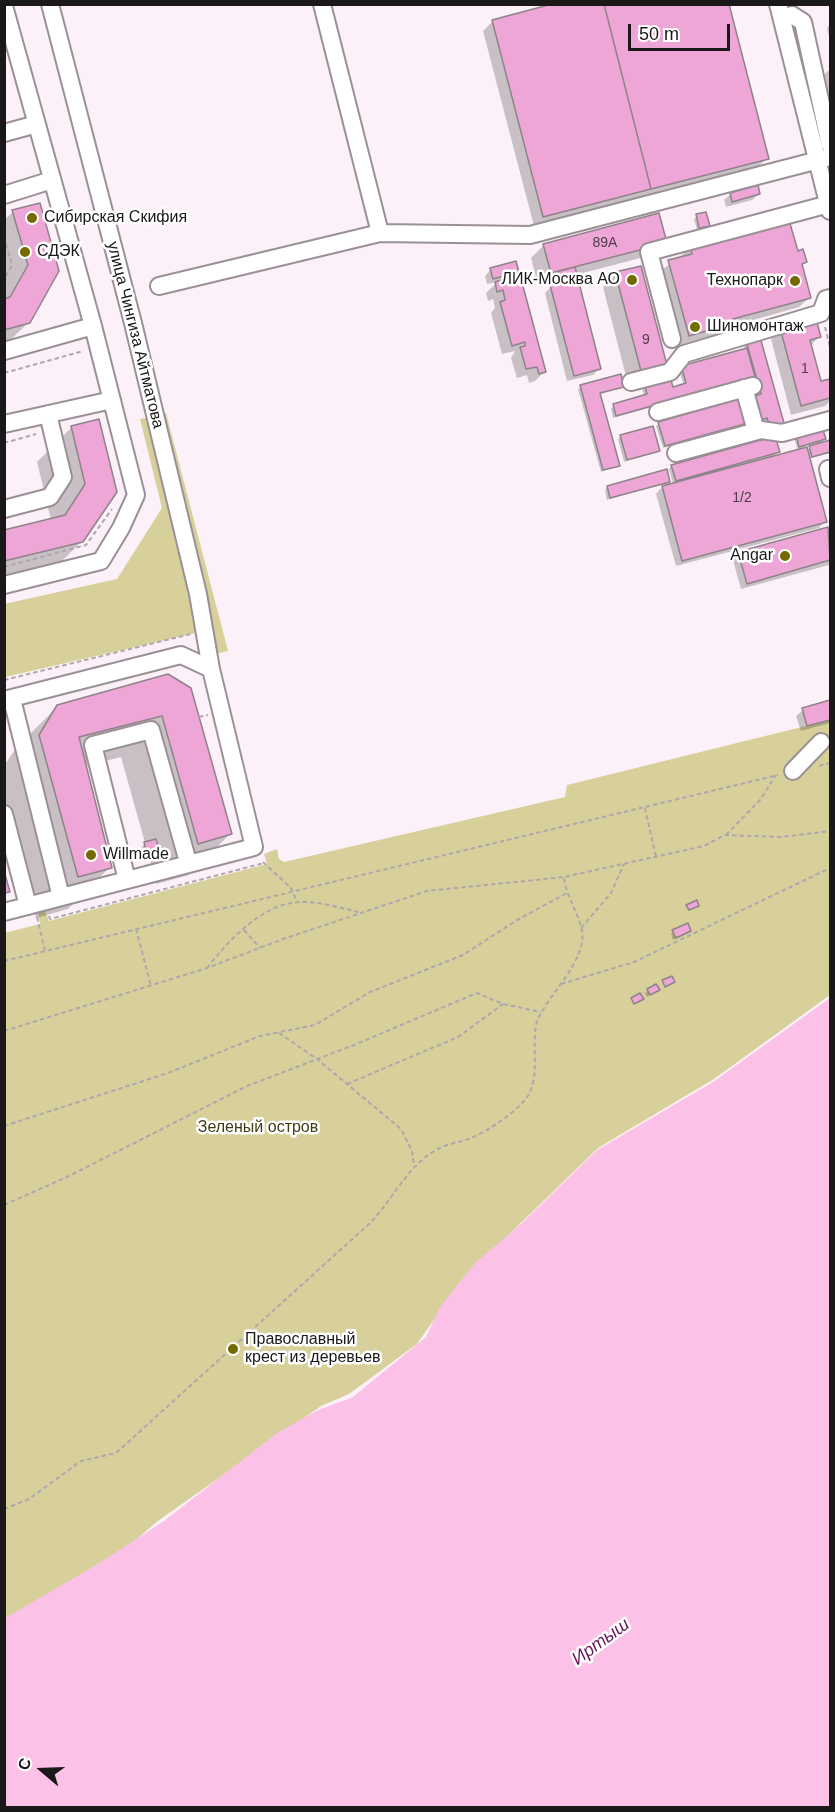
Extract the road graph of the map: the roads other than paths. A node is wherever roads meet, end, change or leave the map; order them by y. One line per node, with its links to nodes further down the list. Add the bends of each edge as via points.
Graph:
1 (50, 4): 28 (street, улица Чингиза Айтматова, via 196,582)
2 (322, 4): 12 (street)
3 (4, 6): 5 (street)
4 (780, 11): 7 (street, via 802,22); 8 (street)
5 (37, 123): 6 (street); 9 (street)
6 (4, 133)
7 (831, 144)
8 (824, 159): 11 (street); 12 (street, via 530,235)
9 (52, 180): 10 (street); 15 (street)
10 (4, 195)
11 (830, 208): 16 (street, via 649,252)
12 (380, 233): 13 (street)
13 (159, 286)
14 (831, 298): 18 (street, via 826,299 821,313 684,354 670,372)
15 (93, 326): 17 (street); 19 (street)
16 (672, 339)
17 (4, 351)
18 (631, 382)
19 (112, 400): 22 (street); 27 (street, via 136,495 121,528 101,561)
20 (658, 412): 24 (street, via 748,387)
21 (831, 420): 24 (street, via 782,433)
22 (50, 422): 23 (street); 26 (street, via 63,477 50,497)
23 (4, 424)
24 (756, 431): 25 (street)
25 (676, 453)
26 (4, 509)
27 (4, 585)
28 (211, 669): 29 (street, via 181,655); 33 (street, улица Чингиза Айтматова, via 254,847)
29 (4, 701): 35 (street, via 13,703)
30 (821, 742): 31 (street)
31 (793, 771)
32 (4, 814): 36 (street)
33 (188, 862): 34 (street); 34 (street, via 151,730 93,745)
34 (127, 880): 35 (street)
35 (61, 897): 36 (street)
36 (32, 909): 37 (street)
37 (4, 912)

